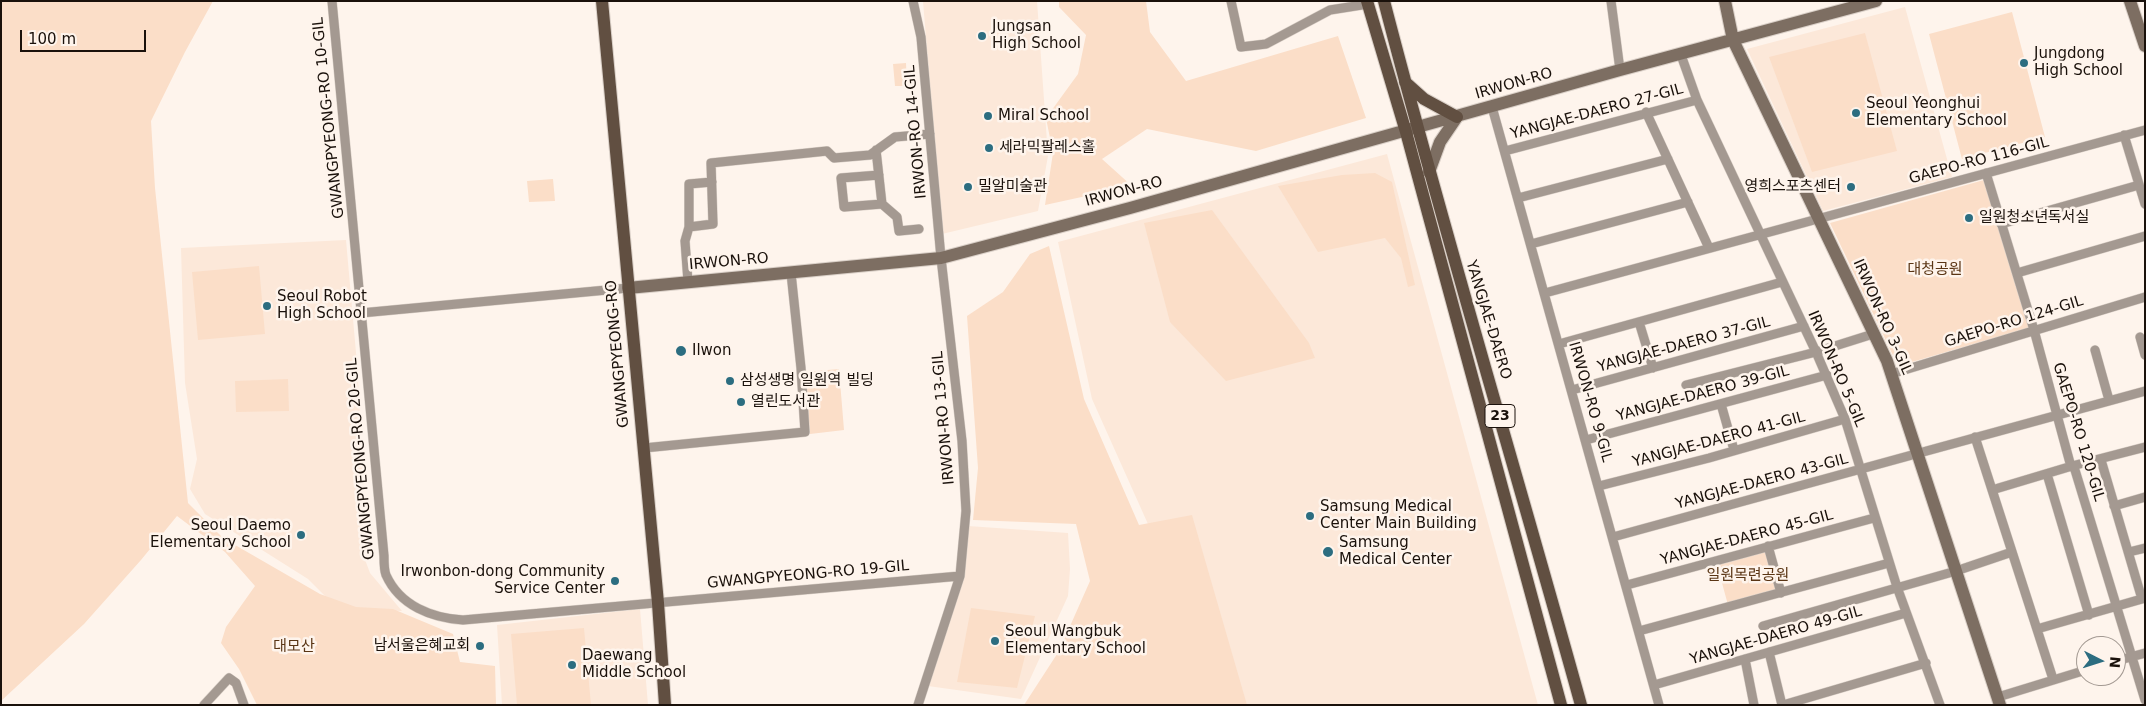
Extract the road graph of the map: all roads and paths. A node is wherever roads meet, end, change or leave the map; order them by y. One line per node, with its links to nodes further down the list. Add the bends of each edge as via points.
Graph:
1 (332, 1): 40 (street, GWANGPYEONG-RO 10-GIL)
2 (602, 1): 50 (main road, GWANGPYEONG-RO)
3 (1231, 1): 10 (street, via 1241,47 1266,44 1330,10)
4 (1384, 1): 15 (main road, YANGJAE-DAERO / 23)
5 (1611, 1): 14 (street)
6 (1725, 1): 11 (street, IRWON-RO 3-GIL)
7 (1876, 1): 11 (street, IRWON-RO)
8 (2130, 1): 12 (street)
9 (914, 3): 22 (street, IRWON-RO 14-GIL, via 921,37)
10 (1368, 3): 20 (main road, YANGJAE-DAERO / 23)
11 (1733, 40): 13 (street, IRWON-RO); 36 (street, IRWON-RO 3-GIL)
12 (2145, 46)
13 (1681, 55): 14 (street, IRWON-RO); 16 (street, IRWON-RO 5-GIL)
14 (1620, 70): 17 (street, IRWON-RO)
15 (1405, 82): 19 (main road, via 1424,99); 20 (main road, YANGJAE-DAERO / 23)
16 (1697, 100): 18 (street, YANGJAE-DAERO 27-GIL); 41 (street, IRWON-RO 5-GIL)
17 (1492, 107): 19 (street, IRWON-RO); 25 (street, IRWON-RO 9-GIL)
18 (1646, 112): 25 (street, YANGJAE-DAERO 27-GIL); 26 (street)
19 (1457, 117): 20 (street, IRWON-RO); 27 (street, via 1440,142)
20 (1411, 130): 27 (main road, YANGJAE-DAERO / 23); 45 (street, IRWON-RO); 122 (main road, YANGJAE-DAERO / 23)
21 (2145, 130): 23 (street, GAEPO-RO 116-GIL)
22 (930, 134): 24 (street, via 895,137); 45 (street, IRWON-RO 14-GIL)
23 (2124, 135): 28 (street, GAEPO-RO 116-GIL); 31 (street)
24 (876, 150): 29 (street); 30 (street, via 870,155 834,158 827,151 711,164)
25 (1505, 151): 32 (street, IRWON-RO 9-GIL)
26 (1668, 159): 32 (street); 33 (street)
27 (1429, 172): 123 (main road, YANGJAE-DAERO / 23)
28 (1986, 173): 36 (street, GAEPO-RO 116-GIL); 37 (street, GAEPO-RO 120-GIL)
29 (879, 175): 34 (street); 34 (street, via 841,178 844,207)
30 (712, 182): 38 (street, via 689,184); 38 (street, via 713,224)
31 (2139, 185): 35 (street); 37 (street)
32 (1518, 198): 43 (street, IRWON-RO 9-GIL)
33 (1688, 202): 43 (street); 44 (street)
34 (882, 204): 39 (street, via 897,216 899,231)
35 (2145, 204)
36 (1820, 218): 41 (street, GAEPO-RO 116-GIL); 57 (street, IRWON-RO 3-GIL)
37 (2001, 224): 47 (street, GAEPO-RO 120-GIL)
38 (689, 227): 48 (street, via 685,241)
39 (919, 229)
40 (354, 231): 53 (street, GWANGPYEONG-RO 20-GIL)
41 (1759, 234): 44 (street, GAEPO-RO 116-GIL); 49 (street, IRWON-RO 5-GIL)
42 (2145, 236): 47 (street)
43 (1531, 244): 51 (street, IRWON-RO 9-GIL)
44 (1709, 248): 51 (street, GAEPO-RO 116-GIL)
45 (941, 258): 46 (street, IRWON-RO); 95 (street, IRWON-RO 13-GIL, via 962,441 966,511)
46 (791, 272): 48 (street, IRWON-RO); 76 (street, via 805,432)
47 (2016, 274): 56 (street, GAEPO-RO 120-GIL)
48 (688, 282): 50 (street, IRWON-RO)
49 (1782, 282): 54 (street); 55 (street, IRWON-RO 5-GIL)
50 (628, 288): 53 (street, IRWON-RO); 76 (main road, GWANGPYEONG-RO)
51 (1545, 293): 59 (street, IRWON-RO 9-GIL)
52 (2145, 297): 56 (street, GAEPO-RO 124-GIL)
53 (362, 313): 100 (street, GWANGPYEONG-RO 20-GIL, via 386,574 404,599 431,615 463,620)
54 (1638, 322): 59 (street); 63 (street)
55 (1804, 326): 61 (street, IRWON-RO 5-GIL); 63 (street, YANGJAE-DAERO 37-GIL)
56 (2034, 330): 64 (street, GAEPO-RO 124-GIL); 71 (street, GAEPO-RO 120-GIL)
57 (1874, 334): 61 (street); 64 (street, IRWON-RO 3-GIL)
58 (2140, 337): 62 (street)
59 (1559, 344): 67 (street, IRWON-RO 9-GIL)
60 (2095, 350): 69 (street)
61 (1816, 352): 65 (street, IRWON-RO 5-GIL); 66 (street)
62 (2145, 355)
63 (1653, 368): 67 (street, YANGJAE-DAERO 37-GIL)
64 (1891, 374): 78 (street, IRWON-RO 3-GIL)
65 (1827, 375): 70 (street, YANGJAE-DAERO 39-GIL); 72 (street, IRWON-RO 5-GIL)
66 (1686, 385)
67 (1572, 390): 74 (street, IRWON-RO 9-GIL)
68 (2145, 391): 69 (street, YANGJAE-DAERO 43-GIL)
69 (2109, 400): 71 (street, YANGJAE-DAERO 43-GIL)
70 (1721, 404): 74 (street, YANGJAE-DAERO 39-GIL); 77 (street)
71 (2057, 415): 73 (street, YANGJAE-DAERO 43-GIL); 80 (street, GAEPO-RO 120-GIL)
72 (1845, 418): 77 (street, YANGJAE-DAERO 41-GIL); 81 (street, IRWON-RO 5-GIL)
73 (1975, 437): 78 (street, YANGJAE-DAERO 43-GIL); 84 (street)
74 (1586, 440): 83 (street, IRWON-RO 9-GIL)
75 (2145, 447): 79 (street)
76 (644, 448): 100 (main road, GWANGPYEONG-RO)
77 (1734, 450): 83 (street, YANGJAE-DAERO 41-GIL)
78 (1918, 453): 81 (street, YANGJAE-DAERO 43-GIL); 94 (street, IRWON-RO 3-GIL)
79 (2100, 460): 80 (street); 86 (street)
80 (2072, 466): 82 (street); 101 (street, GAEPO-RO 120-GIL)
81 (1860, 469): 87 (street, IRWON-RO 5-GIL); 88 (street, YANGJAE-DAERO 43-GIL)
82 (2047, 474): 84 (street); 103 (street)
83 (1599, 486): 88 (street, IRWON-RO 9-GIL)
84 (1992, 490): 91 (street)
85 (2145, 497): 86 (street)
86 (2114, 506): 92 (street)
87 (1874, 518): 89 (street, YANGJAE-DAERO 45-GIL); 93 (street, IRWON-RO 5-GIL)
88 (1614, 537): 96 (street, IRWON-RO 9-GIL)
89 (1768, 546): 96 (street, YANGJAE-DAERO 45-GIL); 98 (street)
90 (2145, 548): 92 (street)
91 (2012, 552): 94 (street); 105 (street)
92 (2129, 552): 99 (street)
93 (1889, 563): 97 (street, IRWON-RO 5-GIL); 98 (street)
94 (1956, 571): 97 (street); 117 (street, IRWON-RO 3-GIL)
95 (960, 576): 100 (street, GWANGPYEONG-RO 19-GIL); 121 (street, IRWON-RO 13-GIL)
96 (1627, 585): 106 (street, IRWON-RO 9-GIL)
97 (1897, 587): 102 (street, IRWON-RO 5-GIL); 104 (street)
98 (1781, 593): 106 (street)
99 (2144, 599): 101 (street)
100 (658, 602): 120 (main road, GWANGPYEONG-RO)
101 (2116, 607): 103 (street); 109 (street, GAEPO-RO 120-GIL)
102 (1906, 613): 107 (street, YANGJAE-DAERO 49-GIL); 112 (street, IRWON-RO 5-GIL)
103 (2089, 615): 105 (street)
104 (1763, 626)
105 (2038, 630): 114 (street)
106 (1639, 631): 115 (street, IRWON-RO 9-GIL)
107 (1769, 652): 111 (street, YANGJAE-DAERO 49-GIL); 126 (street)
108 (2145, 652): 109 (street)
109 (2132, 657): 110 (street); 116 (street, GAEPO-RO 120-GIL)
110 (2126, 658)
111 (1745, 659): 115 (street, YANGJAE-DAERO 49-GIL); 125 (street)
112 (1926, 663): 126 (street); 127 (street, IRWON-RO 5-GIL)
113 (2076, 673): 114 (street)
114 (2054, 679): 117 (street)
115 (1654, 685): 124 (street, IRWON-RO 9-GIL)
116 (2145, 700)
117 (1999, 701)
118 (204, 705): 119 (street, via 229,678 236,684)
119 (244, 705)
120 (665, 705)
121 (918, 705)
122 (1561, 705)
123 (1582, 705)
124 (1659, 705)
125 (1754, 705)
126 (1783, 705)
127 (1940, 705)

